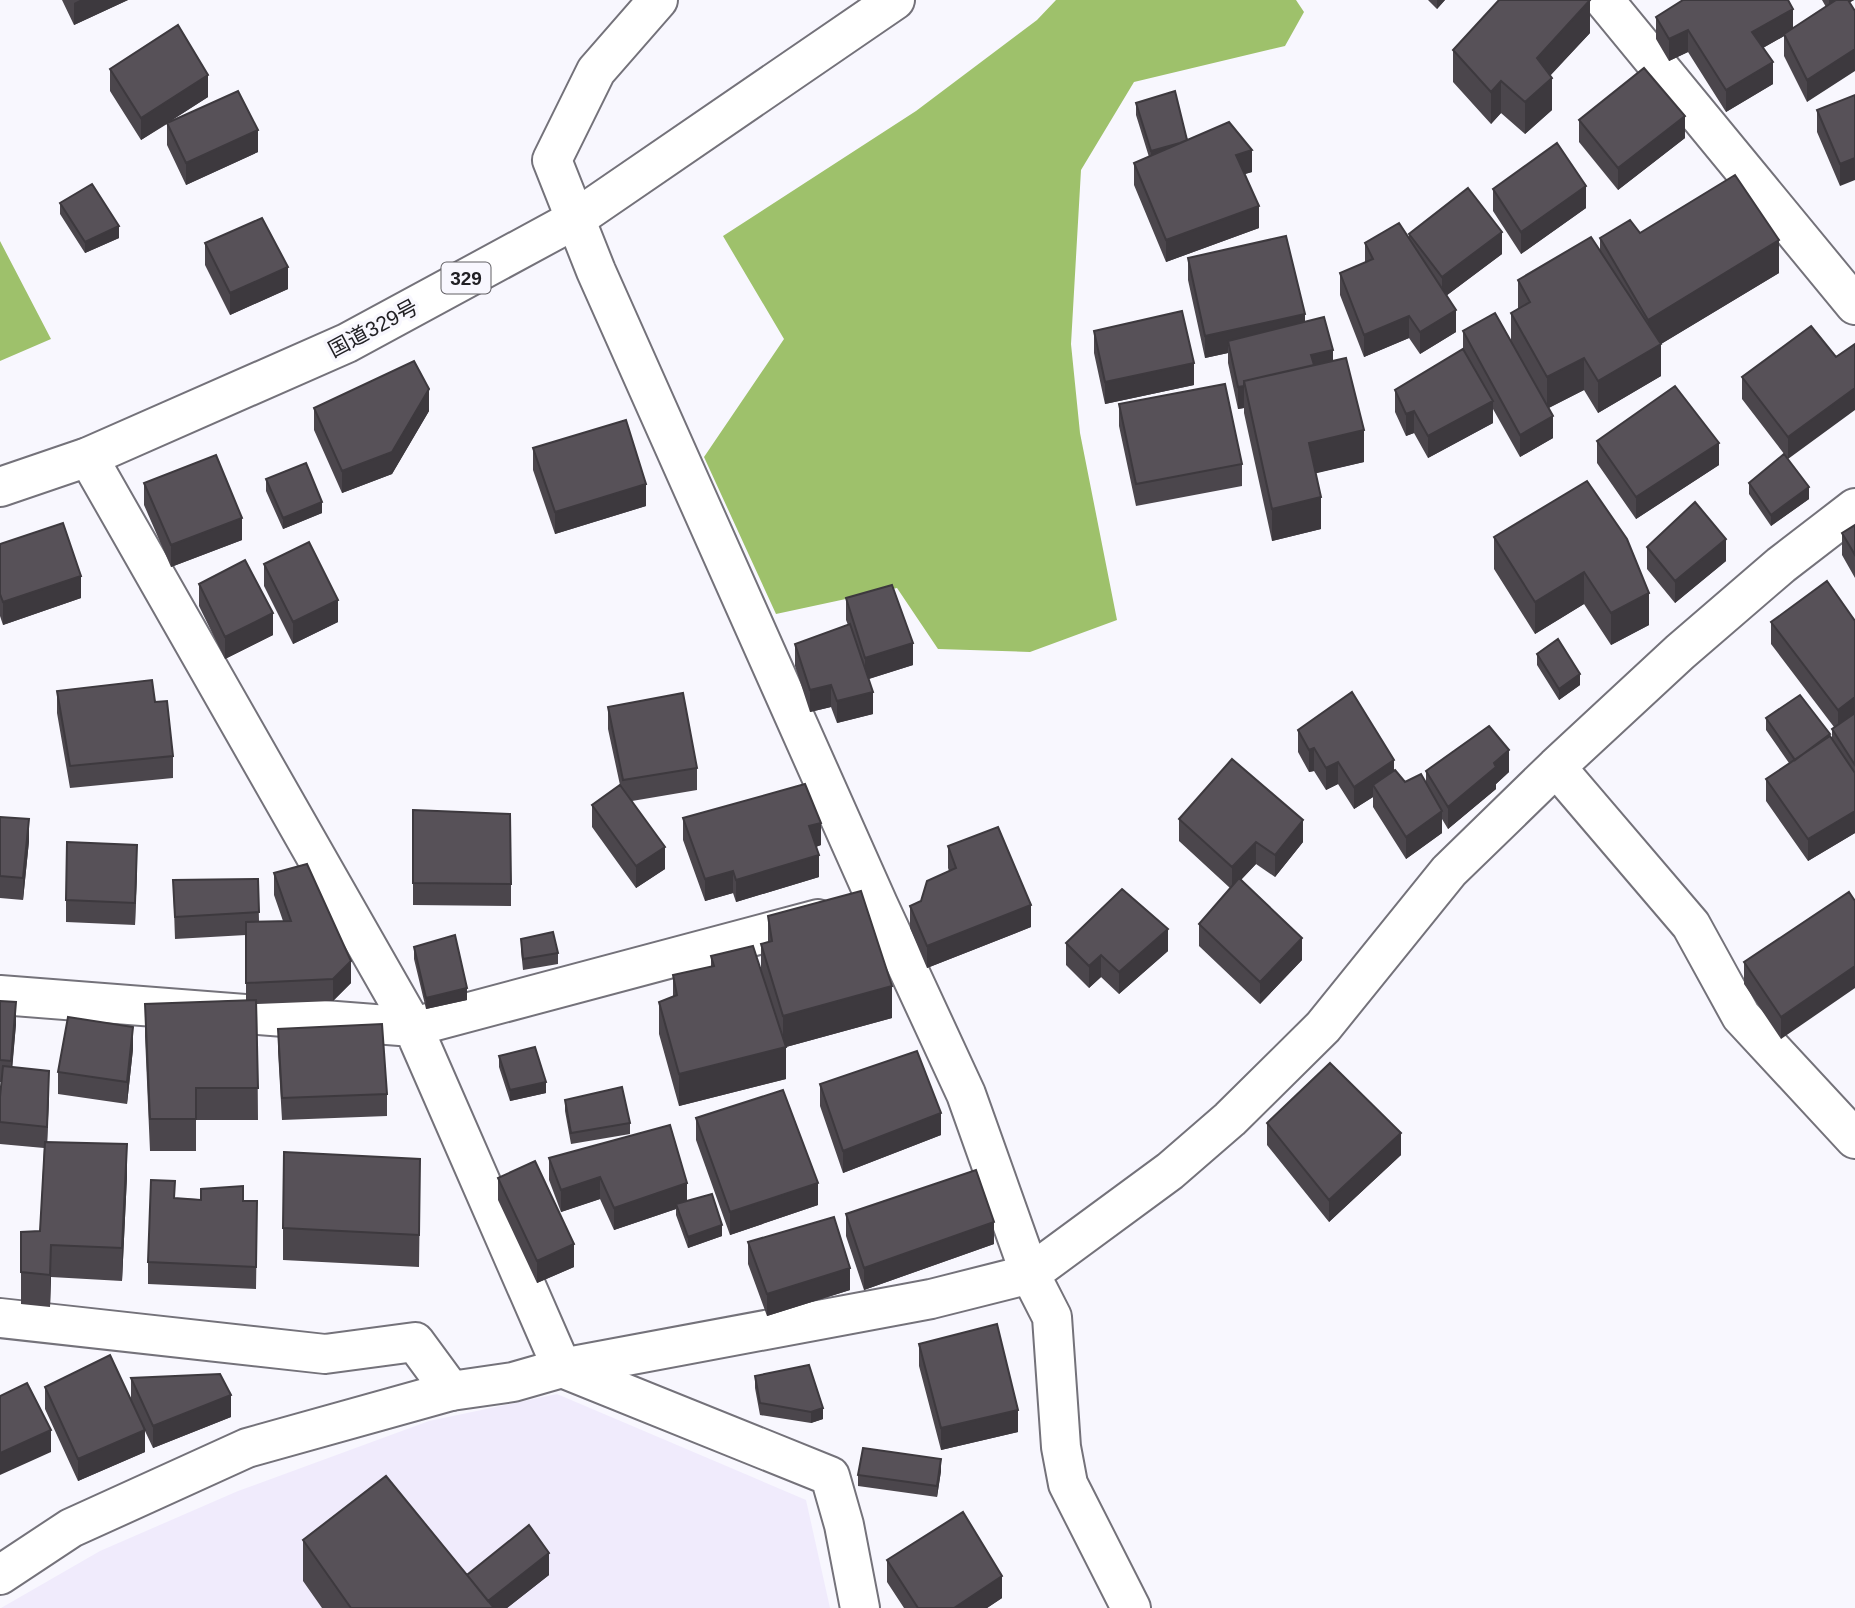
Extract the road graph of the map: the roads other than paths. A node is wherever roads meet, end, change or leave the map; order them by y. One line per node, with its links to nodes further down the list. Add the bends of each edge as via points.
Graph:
1 (658, 0): 4 (main road, via 596,71 552,160)
2 (895, 0): 4 (main road, 国道329号 / 329)
3 (1604, 0): 5 (main road)
4 (574, 220): 6 (main road, 国道329号 / 329, via 347,344); 10 (main road)
5 (1855, 305)
6 (88, 457): 7 (main road, 国道329号 / 329); 12 (main road)
7 (0, 487)
8 (1855, 508): 9 (main road, via 1690,643)
9 (1556, 767): 13 (main road, via 1691,925 1741,1016); 14 (main road, via 1449,871 1323,1027 1230,1119 1170,1171)
10 (878, 904): 12 (main road); 14 (main road, via 966,1094)
11 (0, 995): 12 (main road)
12 (412, 1027): 16 (main road)
13 (1855, 1139)
14 (1030, 1274): 16 (main road, via 932,1299); 20 (main road, via 1052,1317 1068,1484)
15 (0, 1318): 17 (main road, via 324,1354 415,1342)
16 (562, 1368): 17 (main road, via 513,1382); 19 (main road, via 830,1476)
17 (451, 1391): 18 (main road, via 247,1448 71,1528)
18 (0, 1575)
19 (860, 1608)
20 (1131, 1608)

